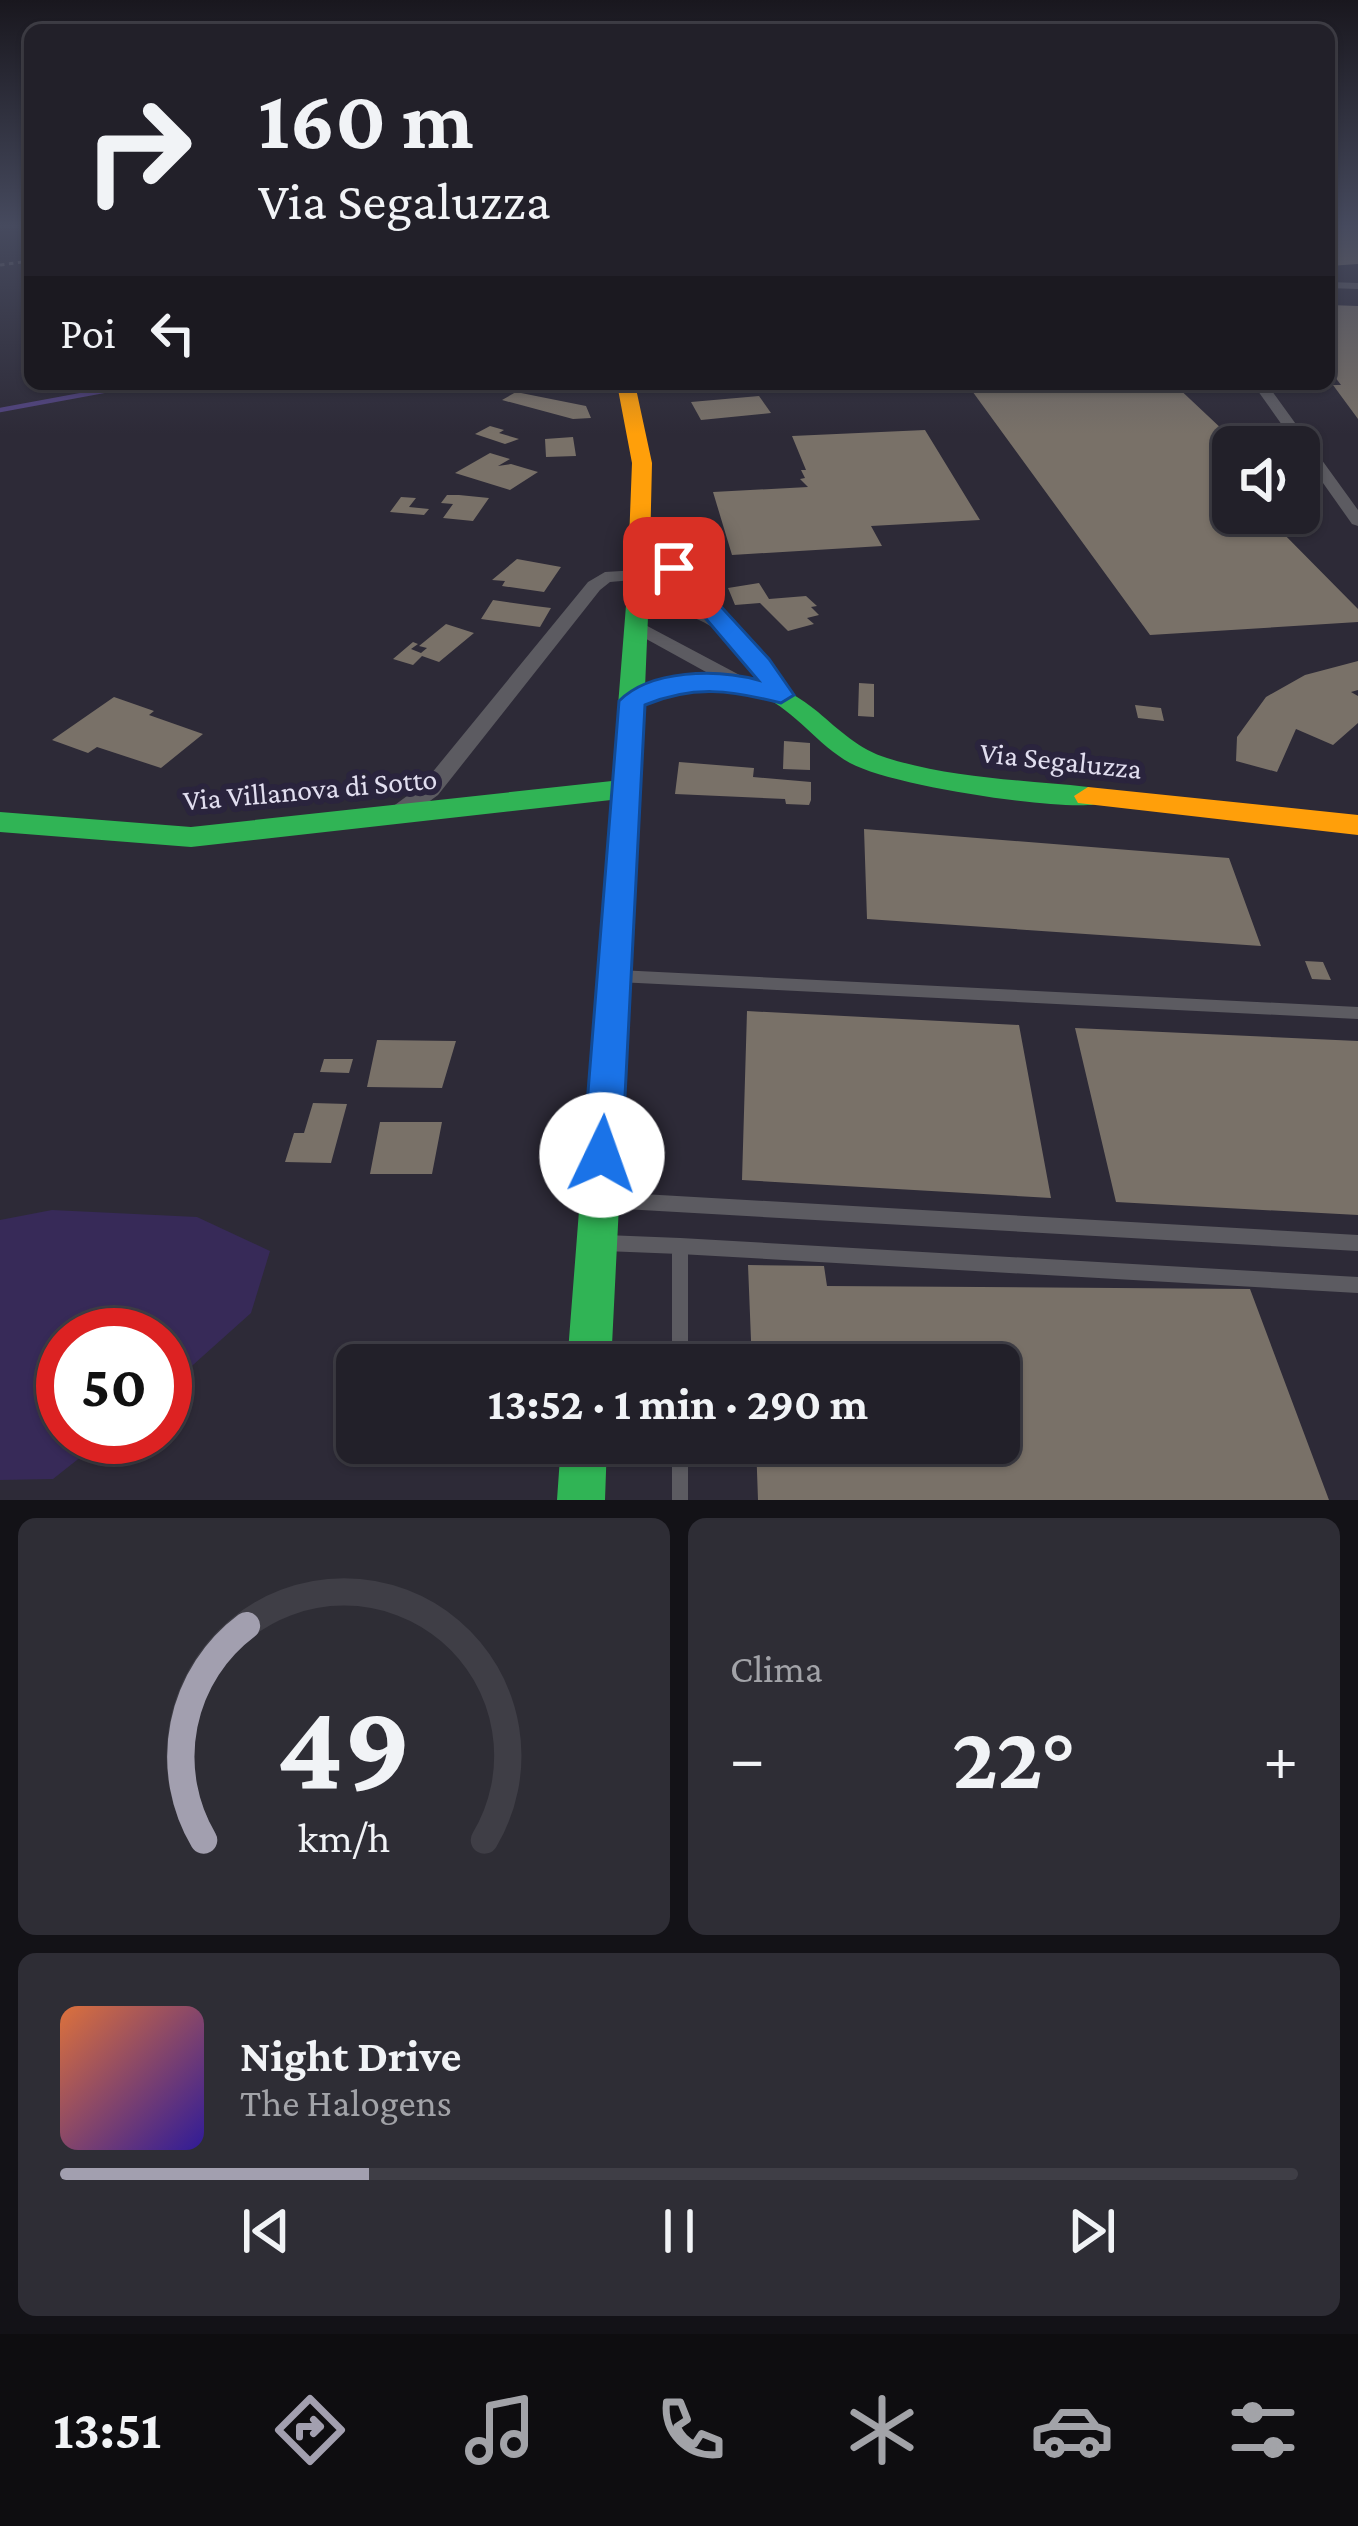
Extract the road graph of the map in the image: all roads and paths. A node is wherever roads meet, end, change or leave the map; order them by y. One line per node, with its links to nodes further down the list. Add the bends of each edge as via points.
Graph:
1 (627, 390): 3 (main road, via 642,463)
2 (1264, 390): 4 (street)
3 (640, 521): 5 (main road); 6 (street, Via Segaluzza)
4 (1358, 521)
5 (638, 575): 7 (main road); 12 (street, via 605,577 594,586 430,790)
6 (712, 615): 7 (street, via 674,607); 9 (street, Via Segaluzza)
7 (637, 619): 8 (street, Via Segaluzza); 10 (main road)
8 (742, 684): 9 (main road, Via Segaluzza); 10 (main road, Via Segaluzza, via 673,685)
9 (781, 695): 14 (main road, Via Segaluzza, via 873,764 926,776)
10 (632, 701): 11 (main road)
11 (626, 789): 12 (main road, Via Villanova di Sotto); 15 (main road)
12 (396, 815): 13 (main road, Via Villanova di Sotto, via 191,837)
13 (0, 822)
14 (1358, 825)
15 (614, 976): 16 (lane); 17 (main road)
16 (1358, 1013)
17 (600, 1200): 18 (main road); 19 (lane)
18 (597, 1243): 20 (lane); 22 (main road)
19 (1358, 1243)
20 (680, 1246): 21 (lane); 23 (lane)
21 (1358, 1285)
22 (590, 1344)
23 (680, 1344)
24 (583, 1464): 26 (main road)
25 (680, 1464): 27 (lane)
26 (580, 1500)
27 (680, 1500)

